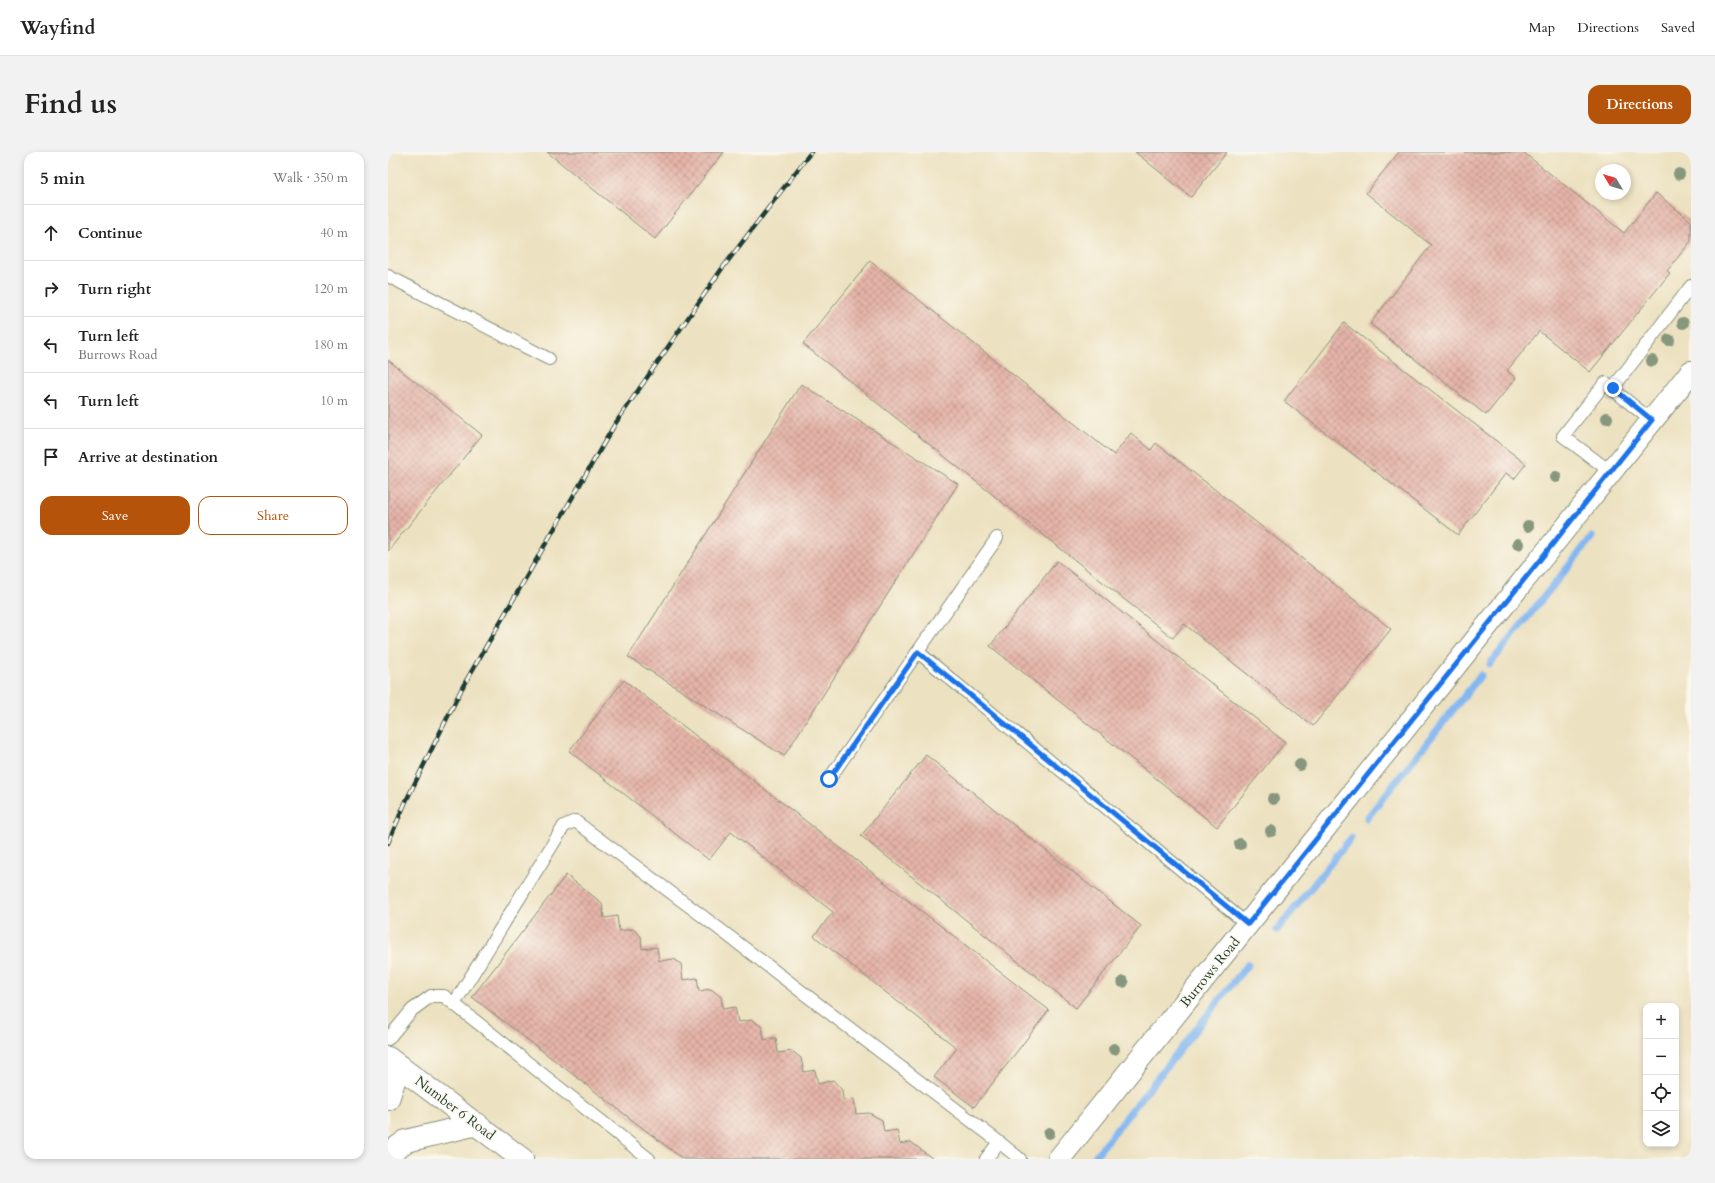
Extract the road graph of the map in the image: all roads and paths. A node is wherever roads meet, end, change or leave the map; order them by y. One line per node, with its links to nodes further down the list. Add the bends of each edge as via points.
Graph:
1 (388, 276): 3 (lane)
2 (1691, 286): 5 (lane)
3 (549, 359)
4 (1691, 372): 6 (street, Burrows Road)
5 (1613, 388): 6 (lane); 7 (lane, via 1605,383 1563,436)
6 (1652, 420): 7 (street, Burrows Road)
7 (1611, 472): 11 (street, Burrows Road)
8 (998, 538): 9 (lane)
9 (918, 652): 10 (lane); 11 (lane)
10 (829, 779)
11 (1248, 924): 23 (street, Burrows Road)
12 (454, 1004): 13 (lane, via 444,996 431,996 412,1010); 17 (lane, via 564,826 575,821); 20 (lane)
13 (388, 1039)
14 (393, 1062): 15 (street); 16 (street, Number 6 Road)
15 (388, 1099)
16 (477, 1124): 18 (street, via 406,1141); 19 (street, Number 6 Road)
17 (999, 1142): 21 (lane); 22 (lane)
18 (388, 1154)
19 (522, 1159)
20 (649, 1159)
21 (986, 1159)
22 (1020, 1159)
23 (1059, 1159)

